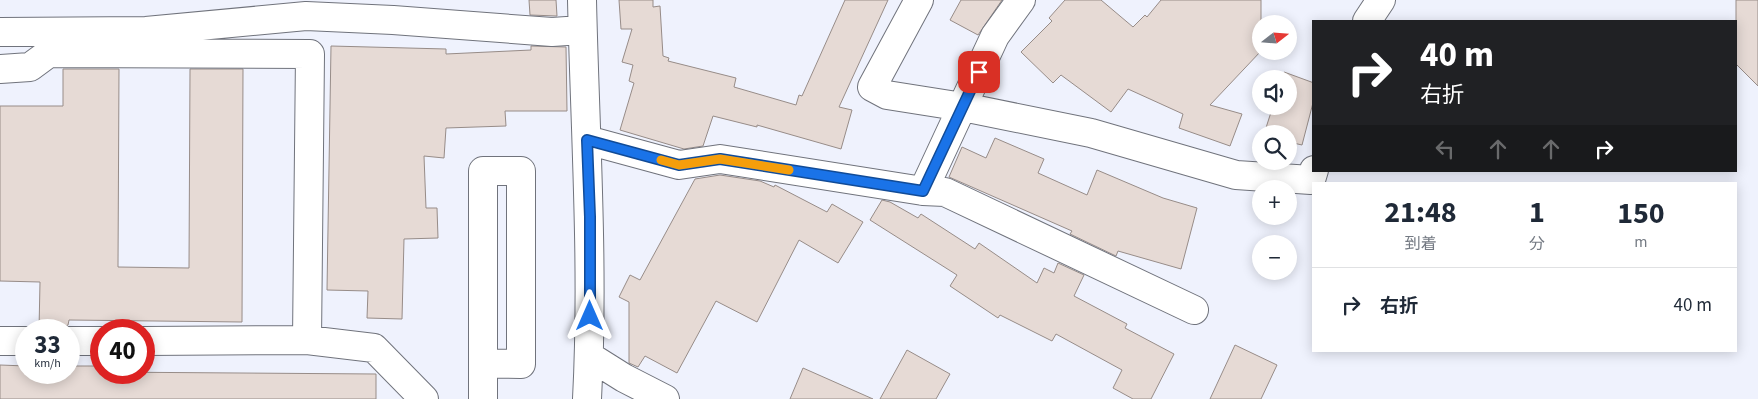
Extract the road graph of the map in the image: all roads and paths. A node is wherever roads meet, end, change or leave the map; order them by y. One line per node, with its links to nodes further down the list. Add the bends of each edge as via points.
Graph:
1 (582, 0): 7 (street)
2 (919, 0): 10 (street, via 872,87 887,95)
3 (1021, 0): 10 (street, via 995,36)
4 (1381, 0): 6 (street)
5 (306, 8): 7 (street, via 393,20 552,32); 8 (street, via 146,31)
6 (1368, 20)
7 (582, 30): 11 (street)
8 (0, 32)
9 (0, 70): 15 (street, via 30,67 48,54 310,54)
10 (962, 107): 12 (street, via 1091,133 1236,175 1311,180); 13 (street)
11 (587, 140): 13 (street, via 679,165 720,159); 19 (street)
12 (1313, 172)
13 (923, 191): 14 (street, via 945,192)
14 (1194, 310)
15 (307, 340): 18 (street); 21 (street, via 374,348)
16 (0, 341): 17 (street)
17 (15, 341)
18 (155, 341)
19 (589, 356): 23 (street); 24 (street)
20 (483, 363): 20 (street, via 521,364 521,171 483,171); 22 (street)
21 (424, 399)
22 (483, 399)
23 (587, 399)
24 (665, 399)

